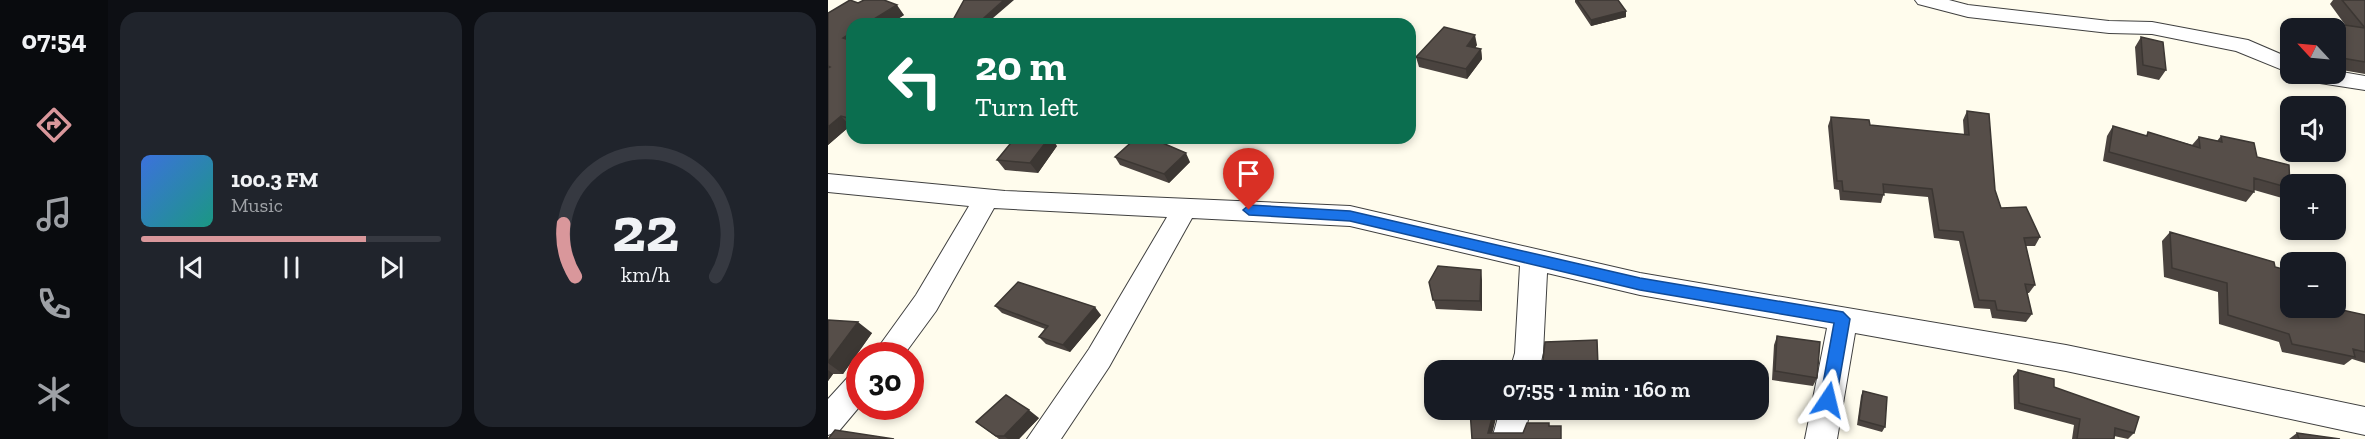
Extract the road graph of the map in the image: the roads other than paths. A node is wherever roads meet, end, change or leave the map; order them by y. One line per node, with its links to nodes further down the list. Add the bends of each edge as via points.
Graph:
1 (1924, 0): 2 (street, via 1968,11 2152,28 2241,45)
2 (2280, 62)
3 (2346, 80): 4 (street)
4 (2365, 83)
5 (828, 183): 6 (street)
6 (987, 198): 7 (street); 10 (street, via 926,303)
7 (1186, 207): 8 (street, via 1350,216); 16 (street, via 1099,358)
8 (1534, 260): 9 (street, via 1640,284); 11 (street)
9 (1843, 319): 15 (street, via 2066,358); 18 (street)
10 (897, 342)
11 (1526, 360)
12 (846, 400): 13 (street)
13 (828, 420)
14 (1513, 420): 17 (street)
15 (2365, 421)
16 (1043, 439)
17 (1508, 439)
18 (1821, 439)

